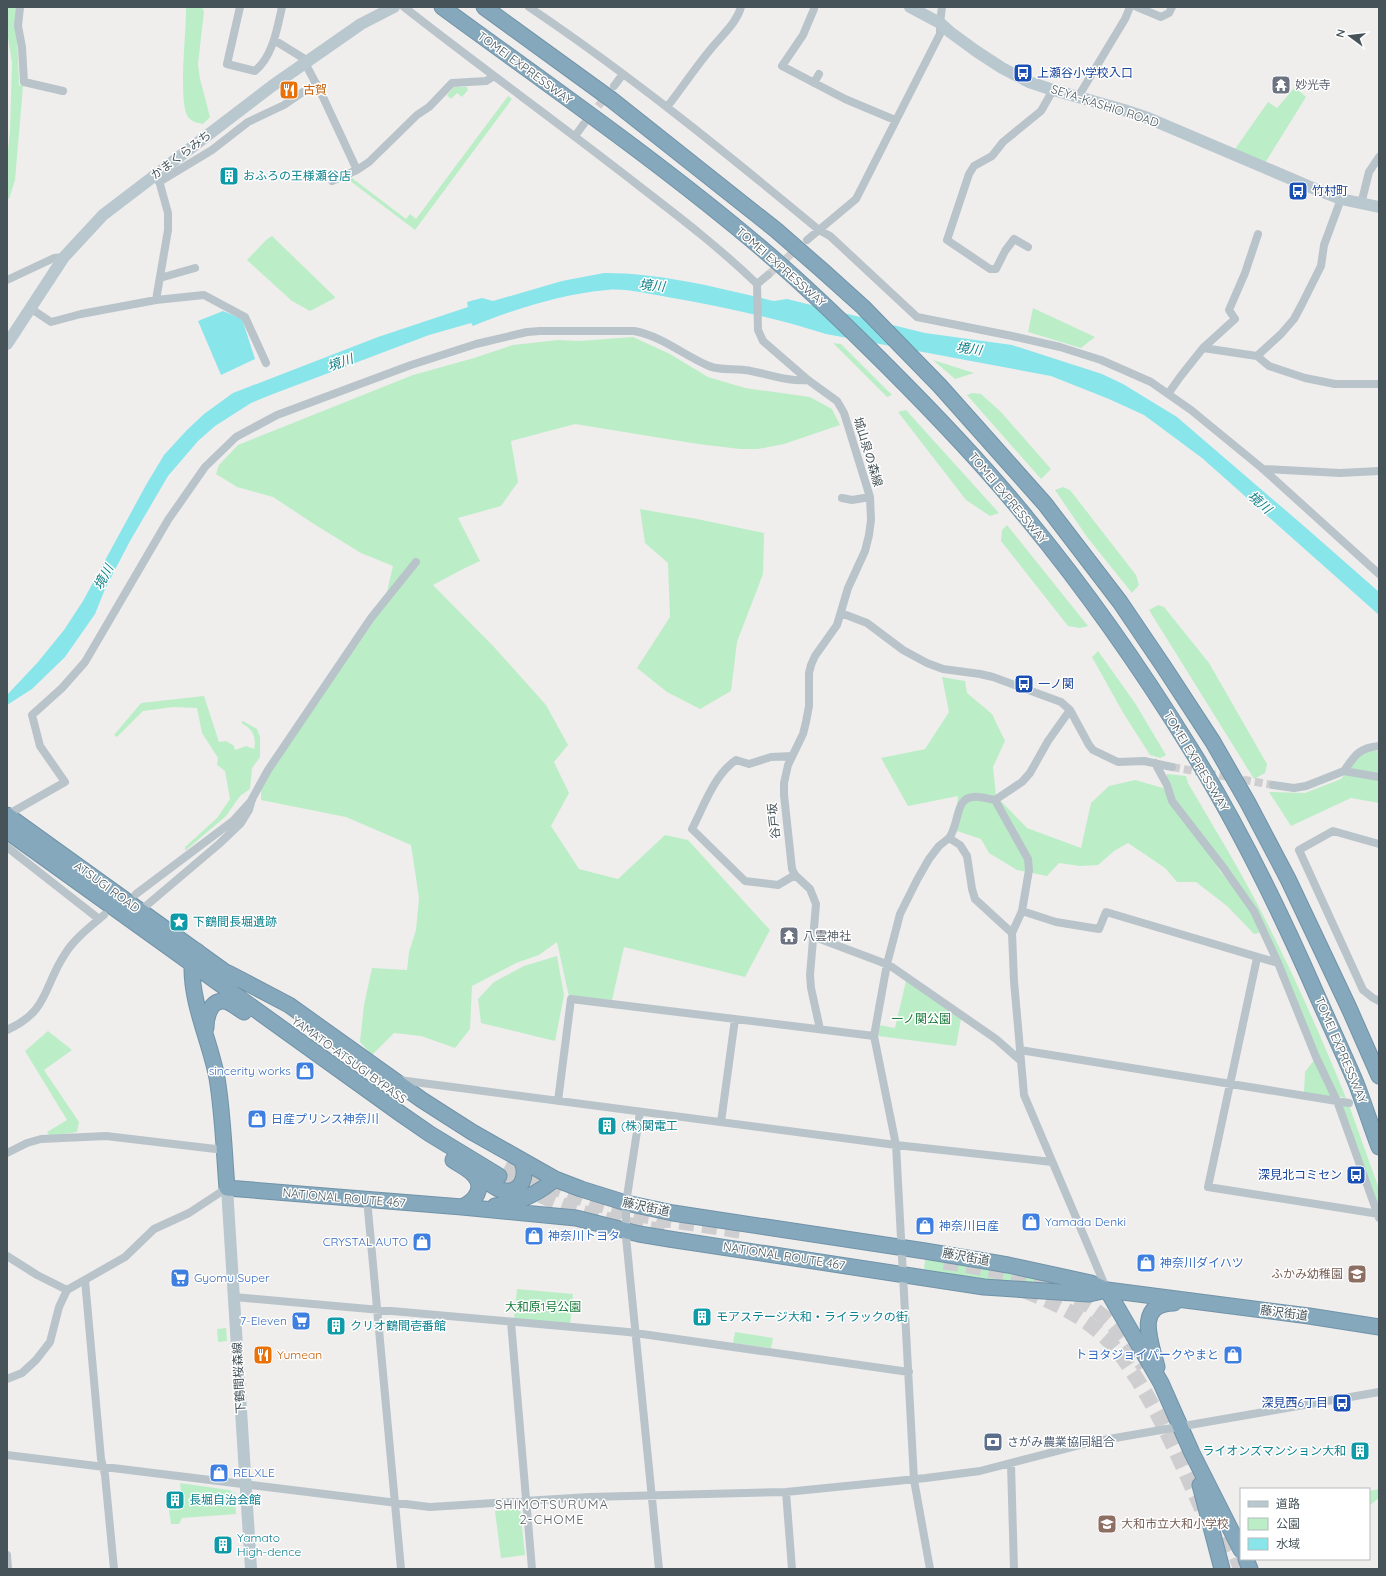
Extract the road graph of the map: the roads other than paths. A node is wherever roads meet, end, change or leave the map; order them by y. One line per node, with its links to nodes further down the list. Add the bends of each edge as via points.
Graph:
1 (20, 7): 26 (street, via 18,26 24,82)
2 (240, 7): 17 (street, via 227,64 255,71 263,65)
3 (282, 7): 17 (street)
4 (394, 7): 18 (main road, かまくらみち, via 361,24)
5 (404, 7): 21 (street)
6 (442, 7): 110 (highway, TOMEI EXPRESSWAY, via 692,192 766,252 820,300 929,408 1027,518 1146,680 1194,753 1227,811 1298,950 1357,1086)
7 (484, 7): 101 (highway, TOMEI EXPRESSWAY, via 612,100 734,196 863,307 946,392 1045,504 1120,602 1221,755 1318,941)
8 (529, 7): 19 (street)
9 (740, 7): 28 (street, via 732,24)
10 (910, 7): 16 (main road, SEYA-KASHIO ROAD)
11 (942, 7): 16 (street)
12 (1130, 7): 27 (street)
13 (1137, 7): 14 (street, via 1161,17 1169,13)
14 (1172, 7)
15 (814, 9): 23 (street, via 803,35 782,66)
16 (940, 23): 25 (main road, SEYA-KASHIO ROAD, via 1002,68 1029,82); 29 (street, via 940,34)
17 (274, 40): 18 (street)
18 (307, 62): 22 (street); 34 (main road, かまくらみち)
19 (623, 74): 24 (street); 28 (street)
20 (819, 74): 23 (street)
21 (494, 76): 31 (street); 33 (street, via 486,81 452,83 369,162)
22 (316, 83): 33 (street); 34 (street, via 284,105 248,122 212,150)
23 (814, 83): 29 (street)
24 (614, 86)
25 (1053, 90): 27 (main road, SEYA-KASHIO ROAD); 42 (street, via 1041,111 1003,142 992,156 974,166 947,240 990,269 996,269 1014,239)
26 (63, 91)
27 (1078, 96): 36 (main road, SEYA-KASHIO ROAD, via 1148,118)
28 (667, 107): 39 (street)
29 (896, 120): 39 (street, via 856,199)
30 (583, 125): 31 (street)
31 (575, 136): 48 (street, via 685,222)
32 (1379, 158): 37 (street, via 1369,172)
33 (357, 170): 35 (street)
34 (158, 178): 43 (main road, かまくらみち, via 103,215); 46 (street, via 168,213 168,230)
35 (332, 181)
36 (1340, 199): 37 (main road, SEYA-KASHIO ROAD); 53 (street, via 1324,245 1321,266 1302,304 1294,319)
37 (1361, 204): 38 (main road, SEYA-KASHIO ROAD)
38 (1379, 207)
39 (818, 230): 41 (street); 57 (street, via 830,236 917,317 1060,347 1132,373)
40 (1258, 234): 52 (street, via 1229,310 1235,319)
41 (807, 240)
42 (1028, 247)
43 (64, 257): 47 (street, via 54,258); 50 (main road, かまくらみち)
44 (194, 268): 46 (street)
45 (768, 275): 48 (street)
46 (160, 278): 49 (street)
47 (7, 280)
48 (757, 284): 55 (street, 城山泉の森線, via 758,330 763,341)
49 (156, 300): 50 (street, via 51,322); 54 (street, via 204,295 245,316)
50 (30, 308): 51 (main road, かまくらみち)
51 (7, 344)
52 (1203, 348): 53 (street); 57 (street)
53 (1257, 356): 56 (street, via 1269,366 1305,378 1335,384)
54 (266, 363)
55 (808, 380): 60 (street, 城山泉の森線, via 837,401 844,413); 75 (street, via 796,381 744,370 710,367 646,333 527,332 476,344 411,365 277,415 236,437 205,467 168,520 85,662 62,688 32,715 40,746 65,782)
56 (1379, 384)
57 (1168, 394): 58 (street)
58 (1263, 469): 59 (street, via 1340,473); 63 (street)
59 (1379, 471)
60 (870, 497): 61 (street, via 852,500); 64 (street, 城山泉の森線, via 870,535 848,588)
61 (842, 498)
62 (416, 562): 73 (street, via 371,618 268,770)
63 (1379, 574)
64 (841, 613): 65 (street, via 867,624 903,650 927,663 943,669 993,677 1061,702); 67 (street, 谷戸坂, via 837,625 811,665 806,722)
65 (1070, 710): 68 (street, via 1093,750 1118,762); 74 (street, via 1030,773 1022,782)
66 (1379, 746): 70 (street, via 1368,747 1358,752)
67 (792, 756): 80 (street, 谷戸坂, via 783,790 791,862); 80 (street, via 771,756 749,764 736,760 727,766 713,787 692,830 745,881 778,885)
68 (1155, 763): 69 (street); 88 (street, via 1172,801 1254,911)
69 (1172, 767)
70 (1344, 771): 71 (street); 72 (street, via 1306,786 1294,788)
71 (1379, 777)
72 (1273, 785)
73 (252, 799): 81 (street, via 233,821); 82 (street, via 249,810 240,823 219,844)
74 (995, 800): 77 (street, via 974,796 962,802 954,832); 83 (street, via 1028,859 1029,870)
75 (7, 815): 82 (highway, ATSUGI ROAD)
76 (7, 831): 86 (highway, ATSUGI ROAD)
77 (949, 838): 84 (street, via 960,845 967,856 975,899); 89 (street, via 929,859 900,914)
78 (1379, 844): 92 (street, via 1333,831 1299,850 1363,990)
79 (7, 847): 96 (street, via 102,917 65,953 41,1002 27,1019)
80 (795, 876): 85 (street, via 810,890 815,899)
81 (136, 894)
82 (140, 911): 86 (highway, ATSUGI ROAD)
83 (1022, 911): 84 (street); 87 (street, via 1056,922 1099,929 1106,912)
84 (1012, 933): 99 (street)
85 (812, 936): 89 (street); 95 (street, via 811,988)
86 (194, 958): 90 (highway, YAMATO-ATSUGI BYPASS); 91 (highway, YAMATO-ATSUGI BYPASS); 97 (highway, via 195,996)
87 (1257, 958): 88 (street); 103 (street)
88 (1278, 963): 105 (street, via 1316,1057)
89 (887, 964): 98 (street); 100 (street, via 996,1039)
90 (228, 973): 93 (highway, YAMATO-ATSUGI BYPASS, via 502,1170 430,1134); 102 (highway, 藤沢街道, via 289,1005)
91 (233, 999): 93 (highway, YAMATO-ATSUGI BYPASS); 97 (highway, via 212,1006 206,1018)
92 (1379, 1001)
93 (255, 1014): 115 (highway, via 425,1142)
94 (735, 1019): 95 (street); 104 (street, via 571,999); 108 (street)
95 (820, 1029): 98 (street)
96 (7, 1030)
97 (206, 1032): 111 (highway, via 217,1079)
98 (874, 1036): 109 (street)
99 (1020, 1050): 100 (street); 103 (street)
100 (1021, 1061): 114 (street, via 1024,1095)
101 (1379, 1076)
102 (393, 1079): 104 (street); 113 (highway, 藤沢街道, via 459,1124)
103 (1230, 1084): 105 (street); 121 (street, via 1208,1187)
104 (558, 1101): 107 (street)
105 (1338, 1101): 106 (street); 121 (street)
106 (1349, 1103)
107 (640, 1112): 108 (street); 119 (street)
108 (721, 1122): 109 (street)
109 (896, 1145): 114 (street); 124 (street)
110 (1379, 1147)
111 (224, 1150): 112 (street, via 106,1136 41,1139); 117 (highway)
112 (7, 1153)
113 (522, 1162): 115 (highway, via 525,1168 521,1184 506,1191); 116 (highway, 藤沢街道)
114 (1052, 1162): 129 (street)
115 (469, 1170): 120 (highway, via 477,1178 479,1192 470,1204)
116 (550, 1184): 119 (highway, 藤沢街道); 120 (highway, NATIONAL ROUTE 467, via 512,1203 489,1207); 122 (highway, via 542,1194 541,1204)
117 (227, 1188): 118 (highway, NATIONAL ROUTE 467); 127 (street, via 189,1213 154,1229 125,1257); 130 (main road, 下鶴間桜森線)
118 (367, 1199): 120 (highway, NATIONAL ROUTE 467); 132 (street)
119 (626, 1203): 123 (street); 124 (highway, 藤沢街道, via 673,1213)
120 (462, 1207): 122 (highway, NATIONAL ROUTE 467)
121 (1378, 1215)
122 (550, 1216): 123 (highway, NATIONAL ROUTE 467, via 582,1220)
123 (626, 1231): 126 (highway, NATIONAL ROUTE 467); 135 (street)
124 (902, 1247): 126 (street); 129 (highway, 藤沢街道, via 1008,1264 1091,1283)
125 (7, 1256): 128 (street, via 37,1276)
126 (904, 1274): 129 (highway, NATIONAL ROUTE 467, via 1005,1289 1089,1294); 136 (street)
127 (85, 1280): 128 (street); 144 (street)
128 (67, 1290): 137 (street, via 59,1307 50,1342 22,1373)
129 (1107, 1290): 131 (highway, 藤沢街道); 138 (highway)
130 (234, 1297): 132 (street); 146 (main road, 下鶴間桜森線)
131 (1219, 1305): 134 (highway, 藤沢街道); 138 (highway, via 1162,1304 1151,1313 1148,1328)
132 (377, 1311): 133 (street); 150 (street)
133 (510, 1322): 135 (street); 149 (street)
134 (1379, 1327)
135 (635, 1333): 136 (street); 148 (street)
136 (909, 1372): 145 (street)
137 (7, 1379)
138 (1161, 1383): 140 (highway)
139 (1379, 1392): 140 (street)
140 (1180, 1426): 141 (highway); 143 (street, via 1092,1442)
141 (1192, 1453): 151 (highway); 162 (highway)
142 (7, 1455): 144 (street)
143 (1011, 1464): 145 (street); 161 (street)
144 (103, 1467): 146 (street); 154 (street)
145 (914, 1480): 147 (street); 160 (street)
146 (245, 1484): 150 (street); 155 (main road, 下鶴間桜森線)
147 (786, 1492): 148 (street); 159 (street)
148 (652, 1496): 149 (street); 158 (street)
149 (526, 1501): 150 (street, via 430,1507); 157 (street)
150 (395, 1503): 156 (street)
151 (1240, 1548)
152 (7, 1555): 153 (street)
153 (8, 1569)
154 (114, 1569)
155 (250, 1569)
156 (401, 1569)
157 (532, 1569)
158 (659, 1569)
159 (792, 1569)
160 (930, 1569)
161 (1014, 1569)
162 (1222, 1569)

